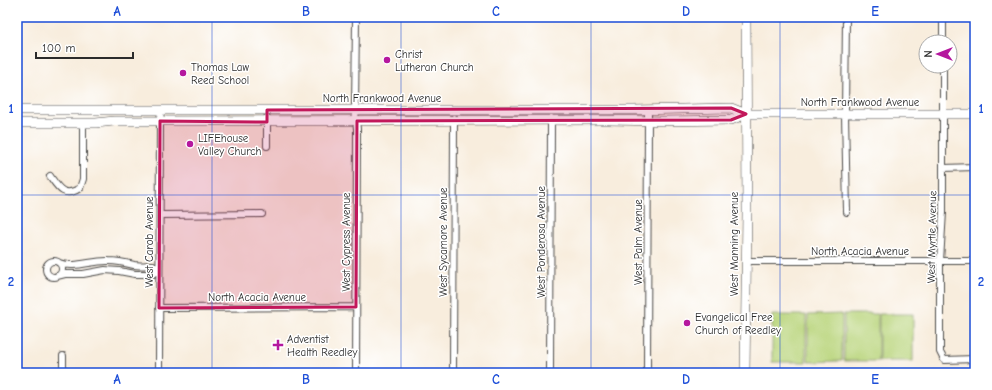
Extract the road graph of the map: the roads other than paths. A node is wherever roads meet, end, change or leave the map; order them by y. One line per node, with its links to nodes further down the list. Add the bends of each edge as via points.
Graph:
1 (356, 17): 13 (street, West Cypress Avenue)
2 (746, 17): 14 (street, West Manning Avenue)
3 (846, 17): 15 (street)
4 (943, 17): 5 (street)
5 (943, 34)
6 (943, 74): 16 (street, West Myrtle Avenue)
7 (17, 110): 8 (street, North Frankwood Avenue)
8 (161, 110): 9 (street, North Frankwood Avenue); 22 (street, West Carob Avenue)
9 (267, 110): 13 (street, North Frankwood Avenue); 23 (street)
10 (454, 110): 11 (street, North Frankwood Avenue); 13 (street, North Frankwood Avenue); 21 (street, West Sycamore Avenue)
11 (551, 110): 12 (street, North Frankwood Avenue); 18 (street, West Ponderosa Avenue)
12 (648, 110): 14 (street, North Frankwood Avenue, via 731,108); 19 (street, West Palm Avenue)
13 (355, 111): 20 (street, West Cypress Avenue)
14 (746, 114): 15 (street, North Frankwood Avenue); 19 (street, North Frankwood Avenue, via 731,120); 33 (street, West Manning Avenue)
15 (845, 114): 16 (street, North Frankwood Avenue); 30 (street)
16 (943, 114): 17 (street, North Frankwood Avenue); 27 (street, West Myrtle Avenue)
17 (975, 114)
18 (551, 120): 19 (street, North Frankwood Avenue); 21 (street, North Frankwood Avenue); 47 (street, West Ponderosa Avenue)
19 (648, 120): 48 (street, West Palm Avenue)
20 (357, 121): 21 (street, North Frankwood Avenue); 23 (street, North Frankwood Avenue); 39 (street, West Cypress Avenue)
21 (454, 121): 46 (street, West Sycamore Avenue)
22 (160, 122): 23 (street, North Frankwood Avenue); 25 (street, North Frankwood Avenue); 32 (street, West Carob Avenue)
23 (267, 122): 26 (street)
24 (17, 123): 25 (street, North Frankwood Avenue)
25 (83, 123): 29 (street, via 83,179 80,188 73,193 64,192)
26 (267, 146)
27 (943, 168): 28 (street); 34 (street, West Myrtle Avenue)
28 (975, 168)
29 (50, 176)
30 (847, 212)
31 (262, 214): 32 (street)
32 (160, 215): 37 (street, West Carob Avenue)
33 (746, 261): 34 (street, North Acacia Avenue); 49 (street, West Manning Avenue)
34 (940, 261): 35 (street, North Acacia Avenue); 42 (street, West Myrtle Avenue, via 940,352 944,360)
35 (975, 261)
36 (59, 263): 37 (street, via 74,265 109,261); 38 (street, via 62,270); 38 (street, via 51,262 46,268 49,276)
37 (157, 268): 38 (street, via 153,274 101,270); 40 (street, West Carob Avenue)
38 (57, 276)
39 (356, 307): 40 (street, North Acacia Avenue); 45 (street, West Cypress Avenue)
40 (159, 308): 44 (street, West Carob Avenue)
41 (63, 356): 43 (street)
42 (975, 359)
43 (63, 373)
44 (159, 373)
45 (356, 373)
46 (453, 373)
47 (550, 373)
48 (647, 373)
49 (745, 373)

